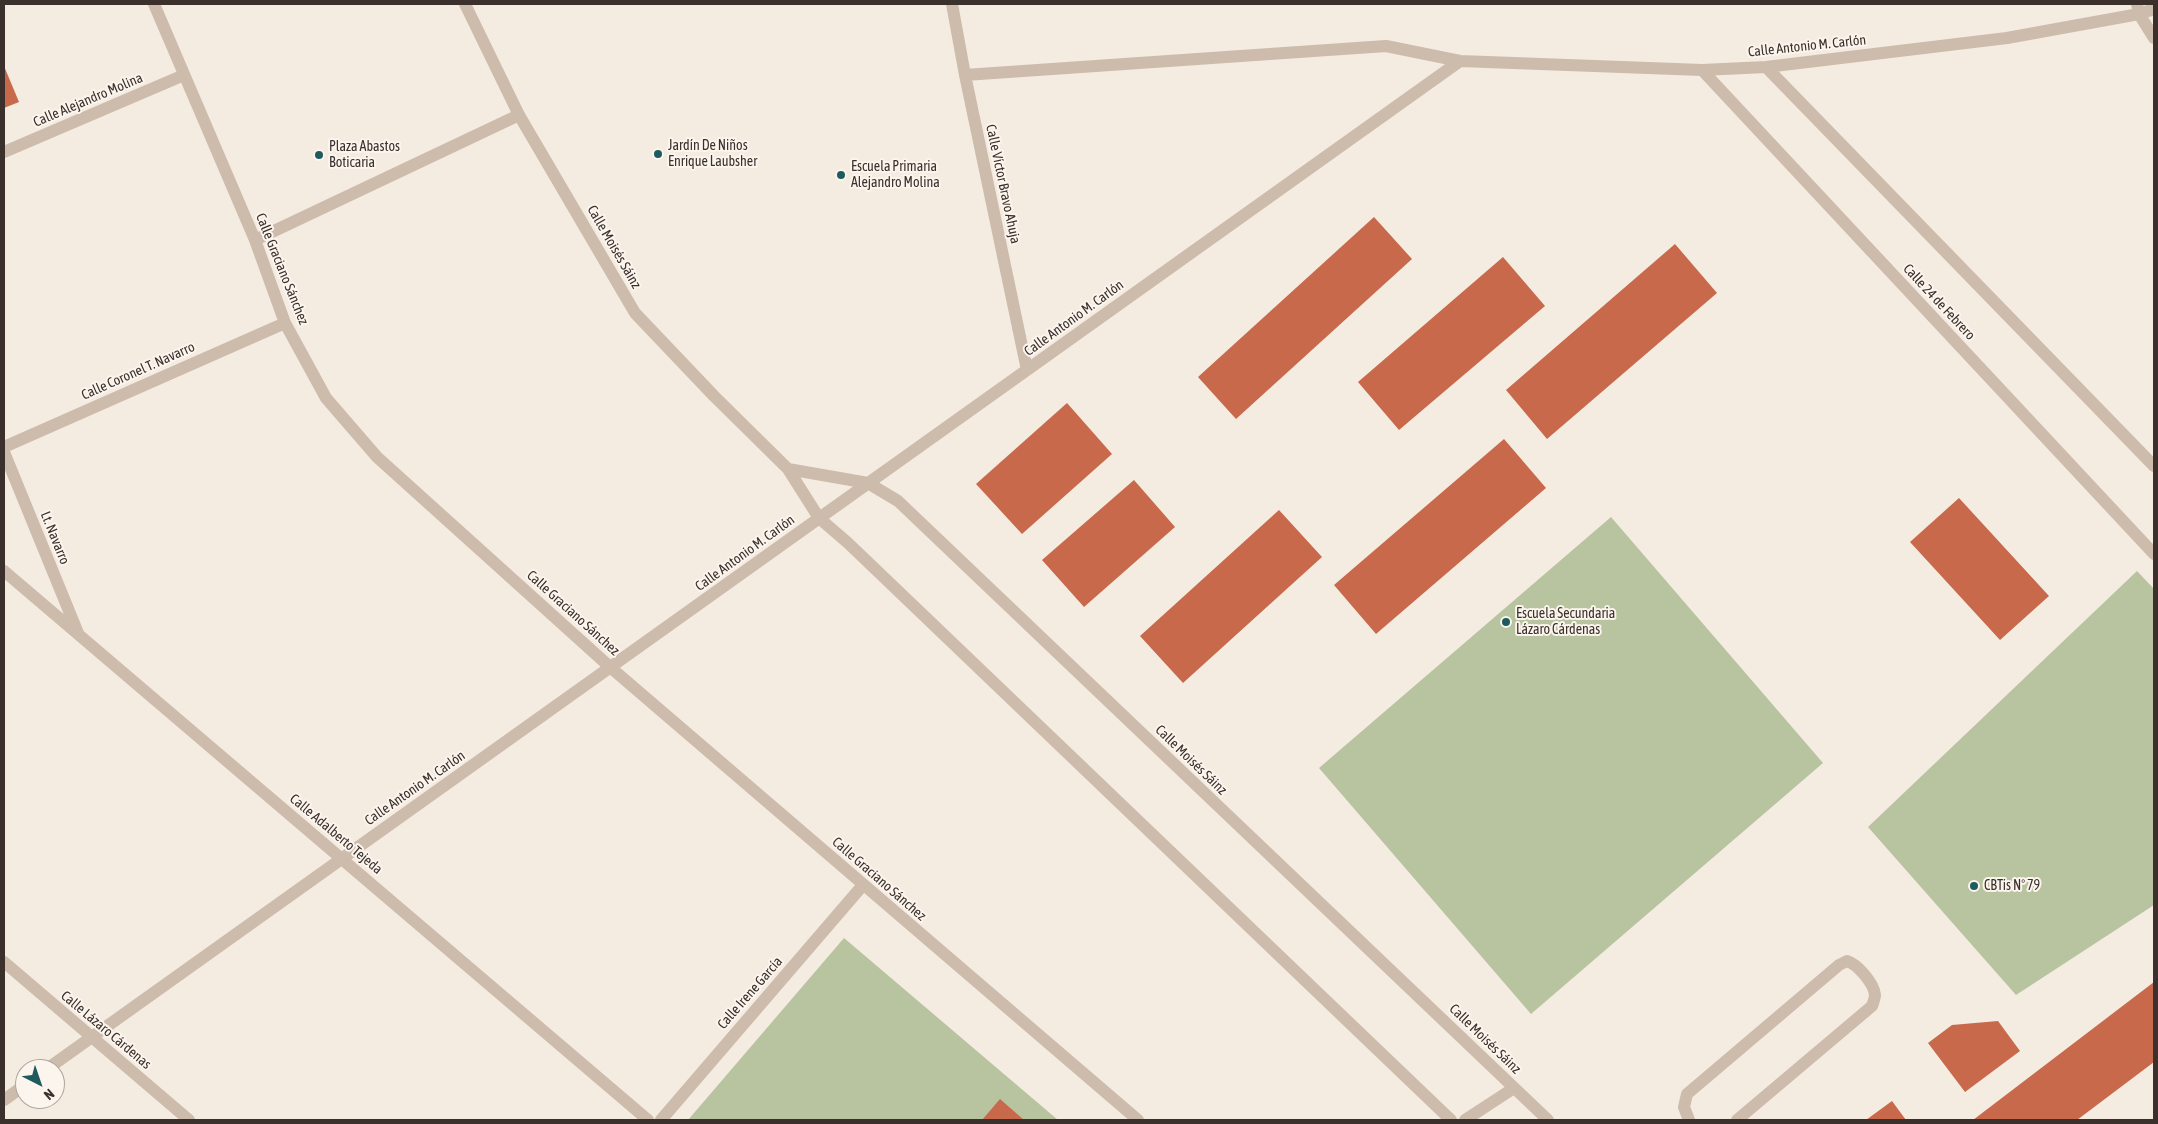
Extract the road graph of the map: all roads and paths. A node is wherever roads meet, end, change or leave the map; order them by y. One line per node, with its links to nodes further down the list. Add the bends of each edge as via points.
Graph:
1 (154, 4): 10 (street, Calle Graciano Sánchez)
2 (465, 4): 12 (street, Calle Moisés Sáinz)
3 (952, 4): 11 (street, Calle Víctor Bravo Ahuja)
4 (2138, 9): 5 (street, Calle Antonio M. Carlón); 6 (street); 8 (street, Calle Antonio M. Carlón, via 2008,38)
5 (2154, 9)
6 (2154, 38)
7 (1460, 61): 9 (street, Calle Antonio M. Carlón); 11 (street, Calle Antonio M. Carlón, via 1386,46); 16 (street, Calle Antonio M. Carlón)
8 (1766, 67): 9 (street, Calle Antonio M. Carlón); 19 (street)
9 (1702, 70): 23 (street, Calle 24 de Febrero)
10 (184, 75): 13 (street, Calle Alejandro Molina); 14 (street, Calle Graciano Sánchez)
11 (965, 75): 16 (street, Calle Víctor Bravo Ahuja)
12 (519, 115): 14 (street); 20 (street, Calle Moisés Sáinz, via 635,313)
13 (4, 152)
14 (255, 240): 15 (street, Calle Graciano Sánchez)
15 (285, 322): 17 (street, Calle Coronel T. Navarro); 26 (street, Calle Graciano Sánchez, via 326,398 377,457)
16 (1027, 370): 21 (street, Calle Antonio M. Carlón)
17 (4, 447)
18 (4, 452): 25 (street, Lt. Navarro)
19 (2154, 466)
20 (788, 469): 21 (street, Calle Moisés Sáinz); 22 (street, Calle Moisés Sáinz)
21 (868, 483): 22 (street, Calle Antonio M. Carlón); 32 (street, Calle Moisés Sáinz, via 898,501)
22 (819, 518): 26 (street, Calle Antonio M. Carlón); 39 (street, Calle Moisés Sáinz)
23 (2154, 554)
24 (4, 571): 25 (street, Calle Adalberto Tejeda)
25 (79, 635): 27 (street, Calle Adalberto Tejeda)
26 (610, 667): 27 (street, Calle Antonio M. Carlón); 28 (street, Calle Graciano Sánchez)
27 (341, 859): 30 (street, Calle Antonio M. Carlón); 36 (street, Calle Adalberto Tejeda)
28 (863, 885): 37 (street, Calle Irene García); 38 (street, Calle Graciano Sánchez)
29 (4, 962): 30 (street, Calle Lázaro Cárdenas)
30 (92, 1037): 31 (street, Calle Antonio M. Carlón); 35 (street, Calle Lázaro Cárdenas)
31 (61, 1059)
32 (1514, 1088): 40 (street); 41 (street, Calle Moisés Sáinz)
33 (15, 1092): 34 (street)
34 (4, 1100)
35 (189, 1120)
36 (648, 1120)
37 (660, 1120)
38 (1138, 1120)
39 (1450, 1120)
40 (1465, 1120)
41 (1548, 1120)
42 (1688, 1120): 43 (street, via 1684,1107 1687,1094 1839,965 1847,961 1854,963 1872,986 1876,996 1872,1006)
43 (1737, 1120)

